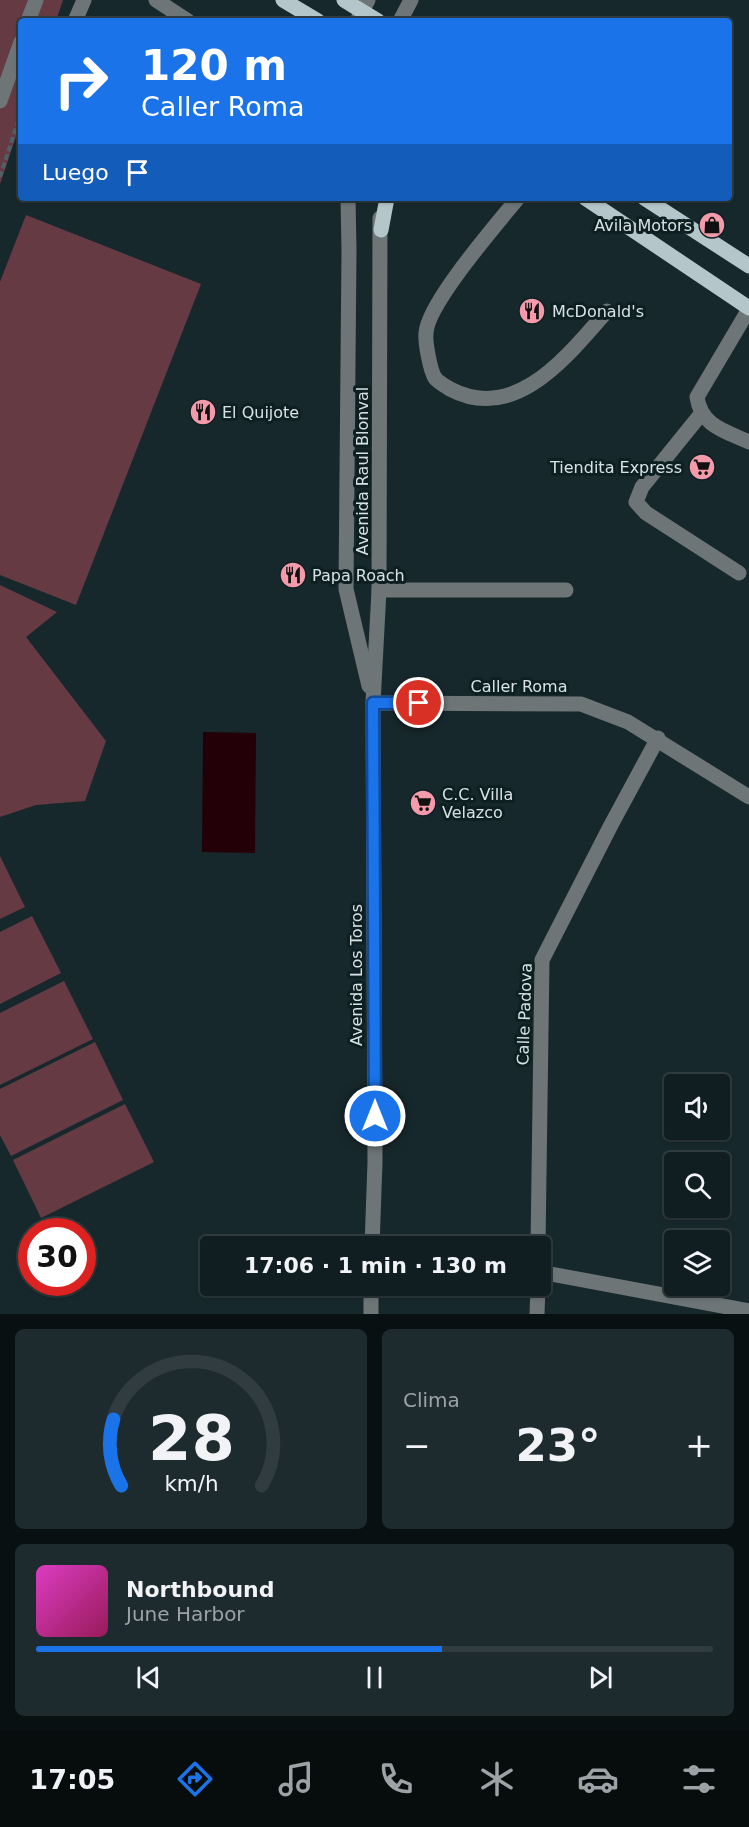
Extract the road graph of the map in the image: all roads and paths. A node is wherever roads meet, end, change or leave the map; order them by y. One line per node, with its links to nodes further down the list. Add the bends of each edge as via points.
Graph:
1 (36, 0): 8 (street)
2 (84, 0): 9 (street)
3 (156, 0): 10 (street)
4 (284, 0): 11 (main road)
5 (344, 0): 7 (main road)
6 (411, 0): 12 (street)
7 (362, 10)
8 (29, 18)
9 (76, 18)
10 (184, 18)
11 (313, 18)
12 (402, 18)
13 (18, 50): 14 (street)
14 (0, 101)
15 (18, 121): 16 (path)
16 (0, 177)
17 (347, 201): 32 (street, Avenida Raul Blonval, via 346,589)
18 (380, 201): 23 (street, Avenida Raul Blonval)
19 (386, 201): 23 (main road)
20 (516, 201): 26 (street, via 434,308 426,333 435,378 461,394 487,400 526,389 565,359)
21 (589, 201): 25 (main road)
22 (649, 201): 24 (main road)
23 (381, 230): 30 (street, Avenida Raul Blonval)
24 (749, 266)
25 (749, 309): 27 (street, via 697,398)
26 (607, 311)
27 (701, 414): 28 (street, via 707,422); 29 (street, via 642,487 636,502 646,513)
28 (749, 442)
29 (740, 573)
30 (379, 590): 31 (street); 32 (street, Avenida Raul Blonval)
31 (566, 590)
32 (373, 703): 33 (street, Caller Roma, via 581,704); 35 (street, Avenida Los Toros)
33 (658, 738): 34 (street, Caller Roma); 36 (street, Calle Padova, via 542,960)
34 (749, 797)
35 (372, 1236)
36 (538, 1236)
37 (551, 1274): 40 (street)
38 (371, 1296): 41 (street)
39 (538, 1296): 42 (street)
40 (749, 1311)
41 (370, 1314)
42 (537, 1314)

